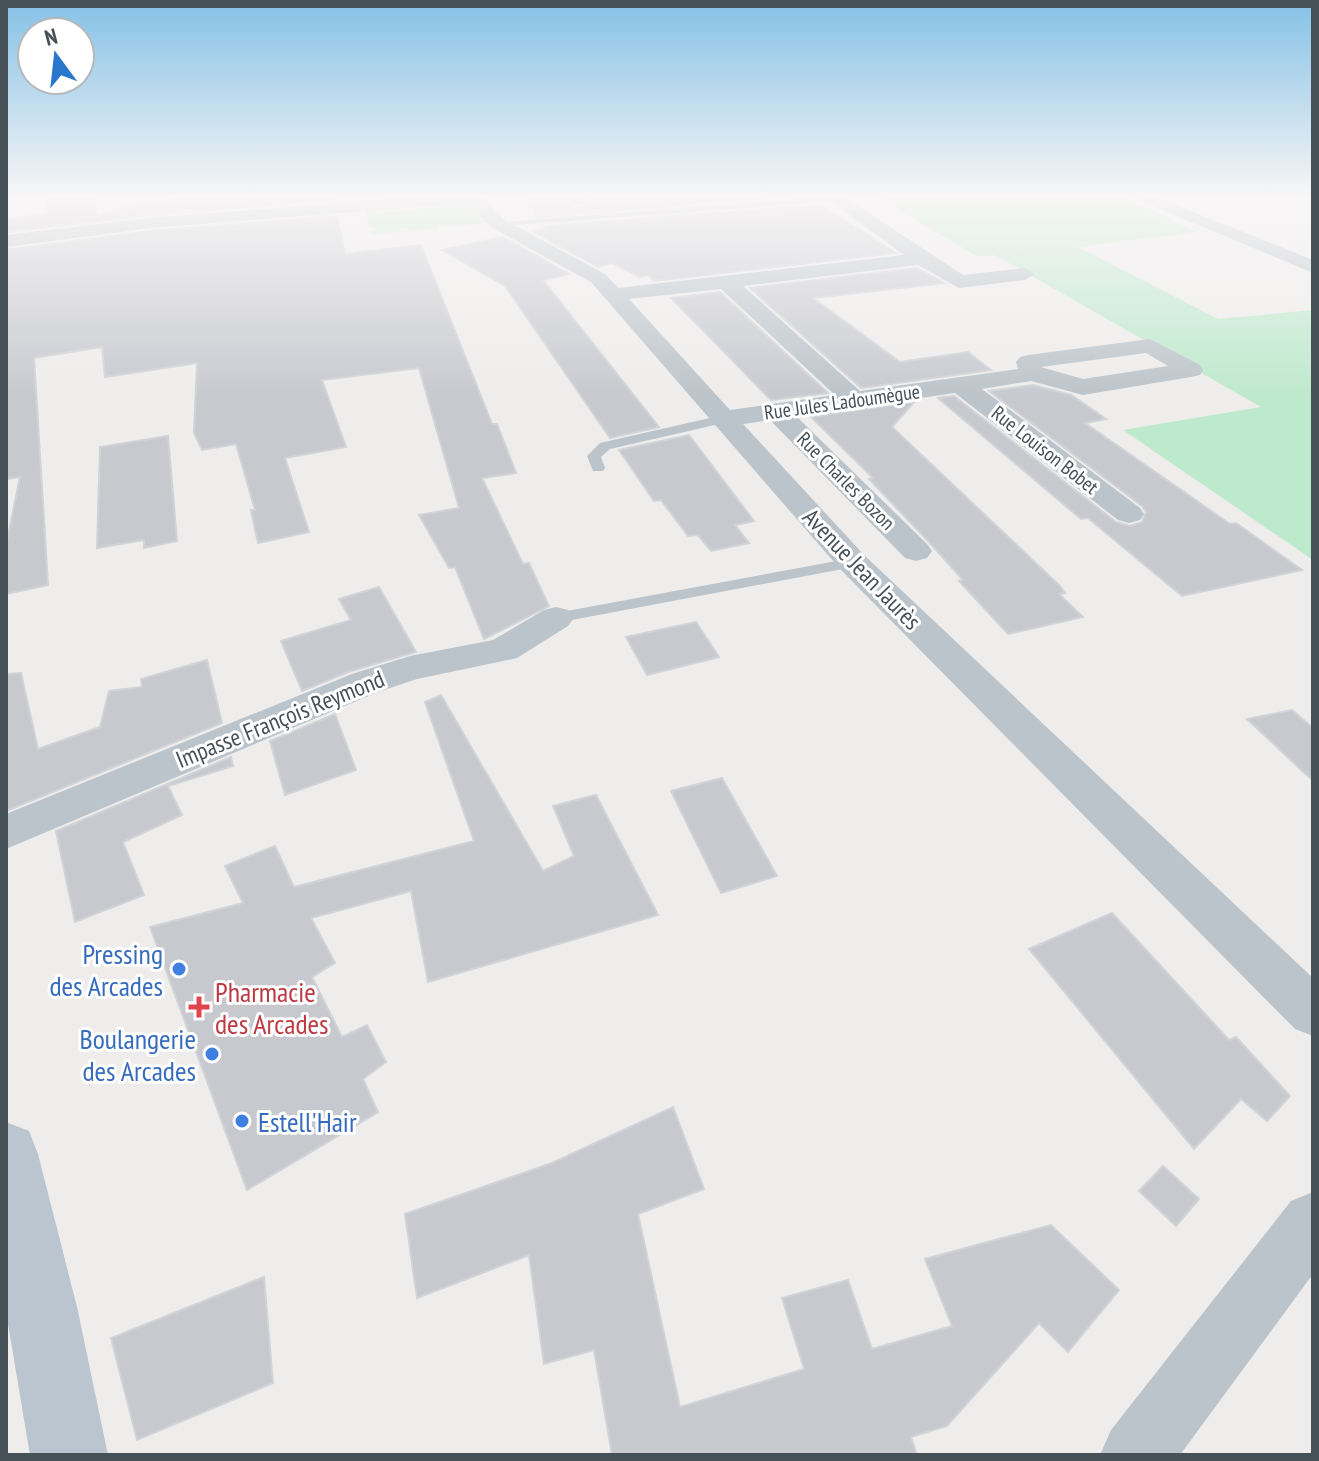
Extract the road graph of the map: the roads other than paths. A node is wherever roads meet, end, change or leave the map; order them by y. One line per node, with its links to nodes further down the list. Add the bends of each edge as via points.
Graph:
1 (569, 262): 6 (street, Avenue Jean Jaurès, via 598,278)
2 (895, 262): 5 (street)
3 (927, 262): 4 (street, via 959,282)
4 (1025, 274)
5 (726, 282): 6 (street); 9 (street)
6 (613, 295): 11 (street, Avenue Jean Jaurès)
7 (1031, 374): 7 (street, via 1028,362 1150,346 1191,370 1083,387); 8 (street, Rue Jules Ladoumègue)
8 (961, 385): 9 (street, Rue Jules Ladoumègue); 13 (street, Rue Louison Bobet)
9 (854, 399): 10 (street, Rue Jules Ladoumègue)
10 (776, 411): 11 (street, Rue Jules Ladoumègue); 14 (street, Rue Charles Bozon)
11 (723, 419): 12 (lane, via 605,446 594,456); 15 (street, Avenue Jean Jaurès)
12 (598, 468)
13 (1129, 514)
14 (916, 551)
15 (853, 563): 16 (lane); 18 (street, Avenue Jean Jaurès)
16 (556, 618): 17 (street, Impasse François Reymond, via 504,650 410,668 365,683)
17 (6, 832)
18 (1313, 1012)
19 (6, 1154): 21 (main road)
20 (1313, 1223): 22 (street)
21 (69, 1455)
22 (1136, 1455)

